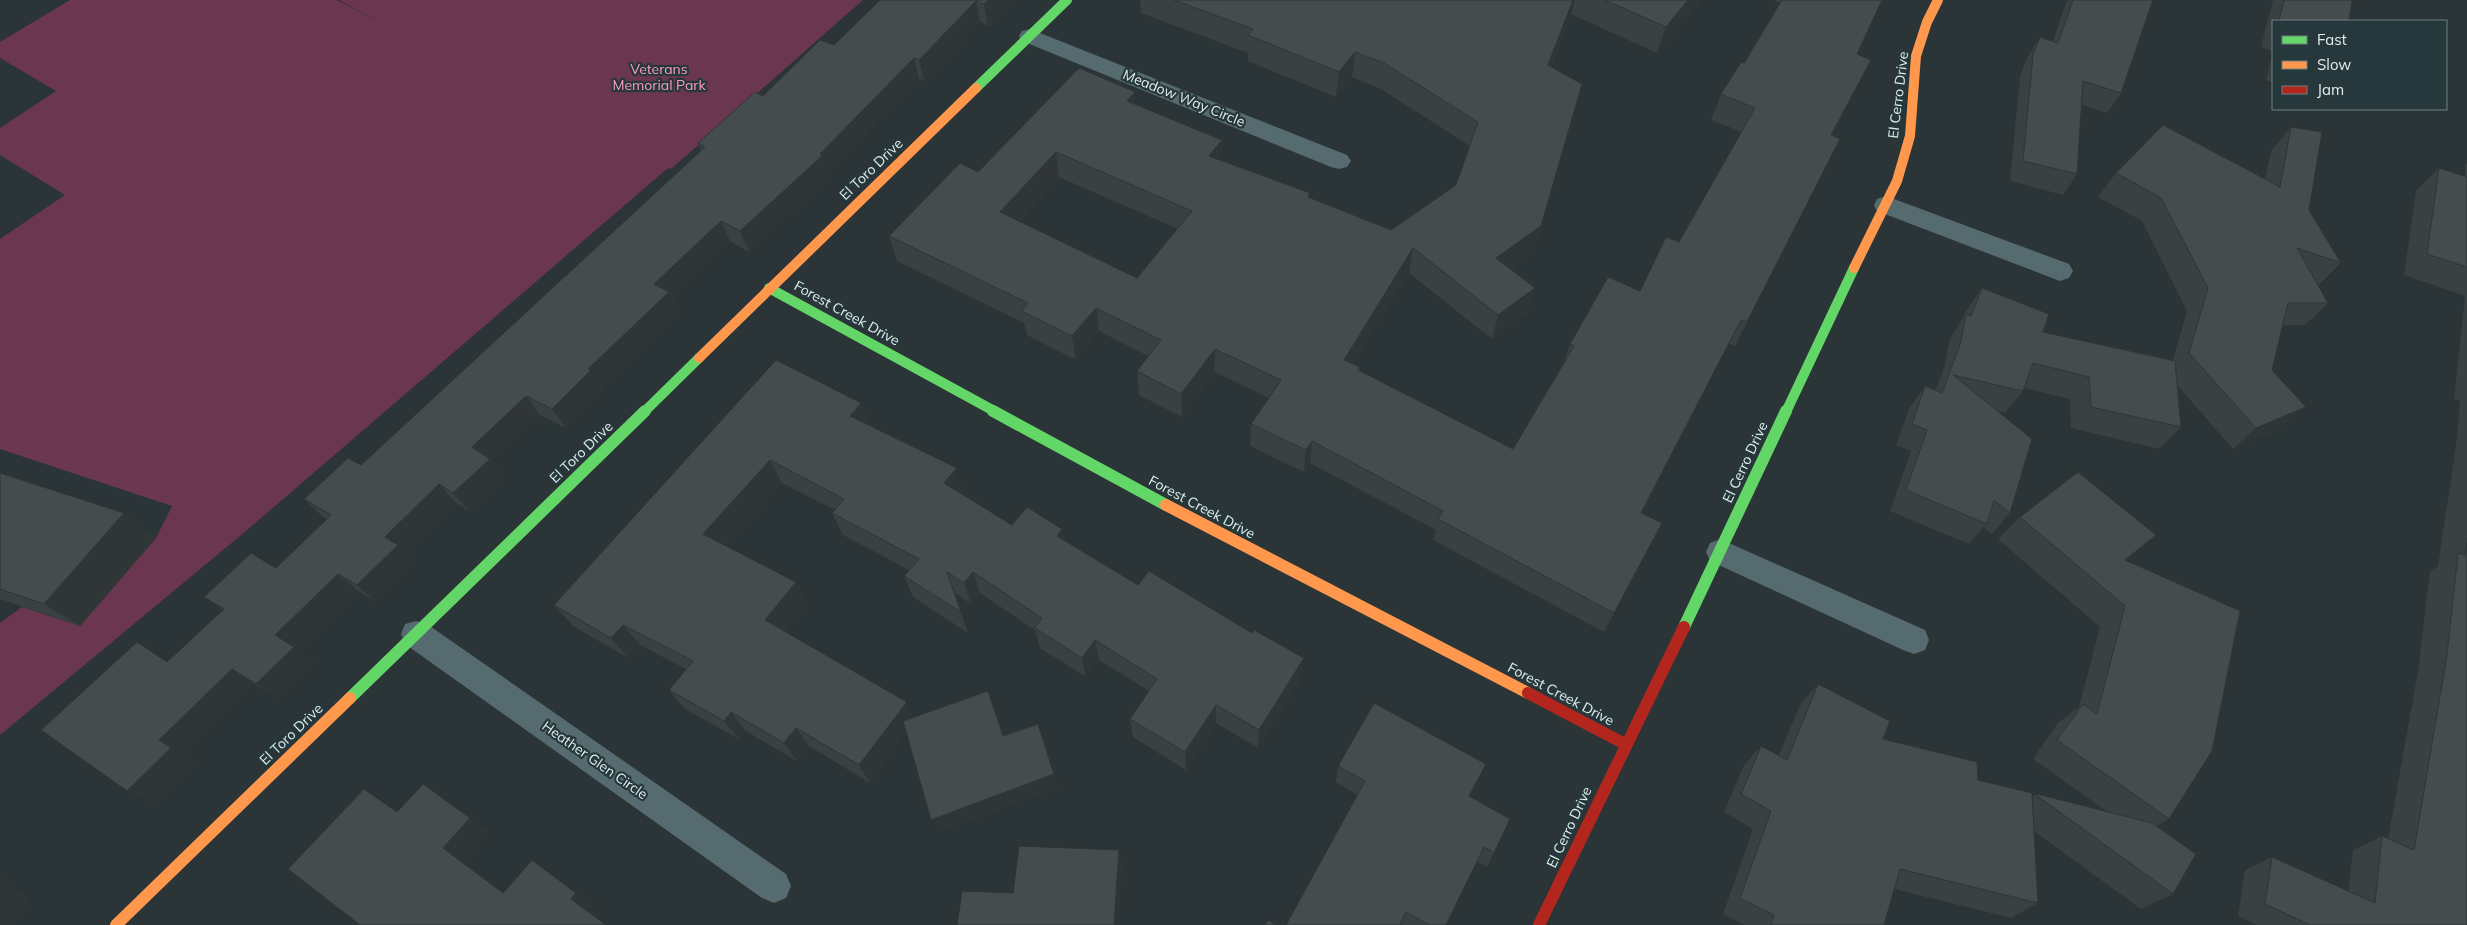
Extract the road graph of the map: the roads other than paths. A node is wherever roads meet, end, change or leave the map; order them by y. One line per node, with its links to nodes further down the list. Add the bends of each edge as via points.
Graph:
1 (1067, 0): 3 (street, El Toro Drive)
2 (1938, 0): 5 (street, El Cerro Drive, via 1916,56 1910,136 1897,181)
3 (1030, 36): 4 (street, Meadow Way Circle); 7 (street, El Toro Drive)
4 (1339, 161)
5 (1886, 205): 6 (street); 8 (street, El Cerro Drive, via 1838,299)
6 (2060, 271)
7 (769, 288): 9 (street, El Toro Drive); 11 (street, Forest Creek Drive, via 1148,495)
8 (1720, 552): 10 (street); 11 (street, El Cerro Drive)
9 (416, 634): 12 (street, Heather Glen Circle); 13 (street, El Toro Drive)
10 (1914, 640)
11 (1625, 744): 14 (street, El Cerro Drive)
12 (774, 886)
13 (116, 925)
14 (1539, 925)

